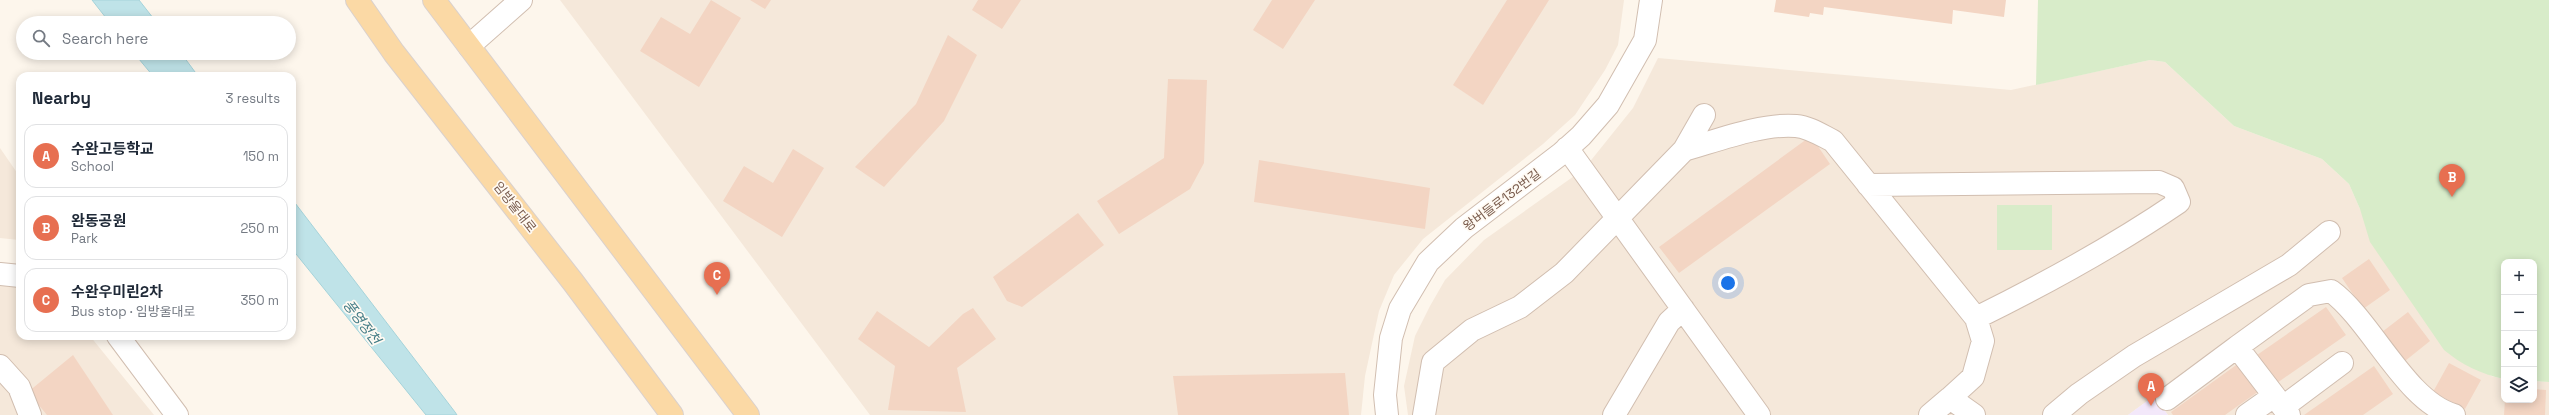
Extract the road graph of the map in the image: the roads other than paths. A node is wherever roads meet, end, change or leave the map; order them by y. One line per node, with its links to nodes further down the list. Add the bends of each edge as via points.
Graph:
1 (357, 0): 25 (main road, 임방울대로, via 394,53 573,282)
2 (434, 0): 5 (main road)
3 (521, 0): 5 (street)
4 (1651, 0): 7 (street, 왕버들로132번길, via 1645,40 1626,77 1608,105)
5 (469, 46): 26 (main road)
6 (1704, 115): 8 (street)
7 (1567, 148): 10 (street); 27 (street, 왕버들로132번길, via 1540,172 1464,228 1428,262 1400,309 1391,338 1385,395)
8 (1684, 150): 9 (street, via 1767,128 1796,126 1813,130 1833,141); 10 (street)
9 (1868, 185): 15 (street); 15 (street, via 2159,182 2173,188 2179,202 2128,236 2059,277)
10 (1617, 217): 14 (street); 28 (street, via 1564,273 1533,298 1472,330 1433,362)
11 (2330, 232): 33 (street, via 2289,265 2134,356 2079,394)
12 (0, 274): 13 (street)
13 (16, 276)
14 (1683, 309): 29 (street, via 1669,322); 30 (street)
15 (1976, 318): 20 (street, via 1983,341 1973,377)
16 (121, 340): 24 (street)
17 (2237, 347): 21 (street); 22 (street); 35 (street, via 2309,295 2331,291 2347,302 2395,366 2425,398)
18 (2342, 363): 22 (street)
19 (0, 366): 23 (street, via 19,387)
20 (1950, 398): 31 (street); 32 (street)
21 (2167, 399)
22 (2282, 406): 34 (street)
23 (30, 415)
24 (176, 415)
25 (672, 415)
26 (748, 415)
27 (1387, 415)
28 (1424, 415)
29 (1614, 415)
30 (1759, 415)
31 (1930, 415)
32 (1974, 415)
33 (2054, 415)
34 (2247, 415)
35 (2454, 415)

